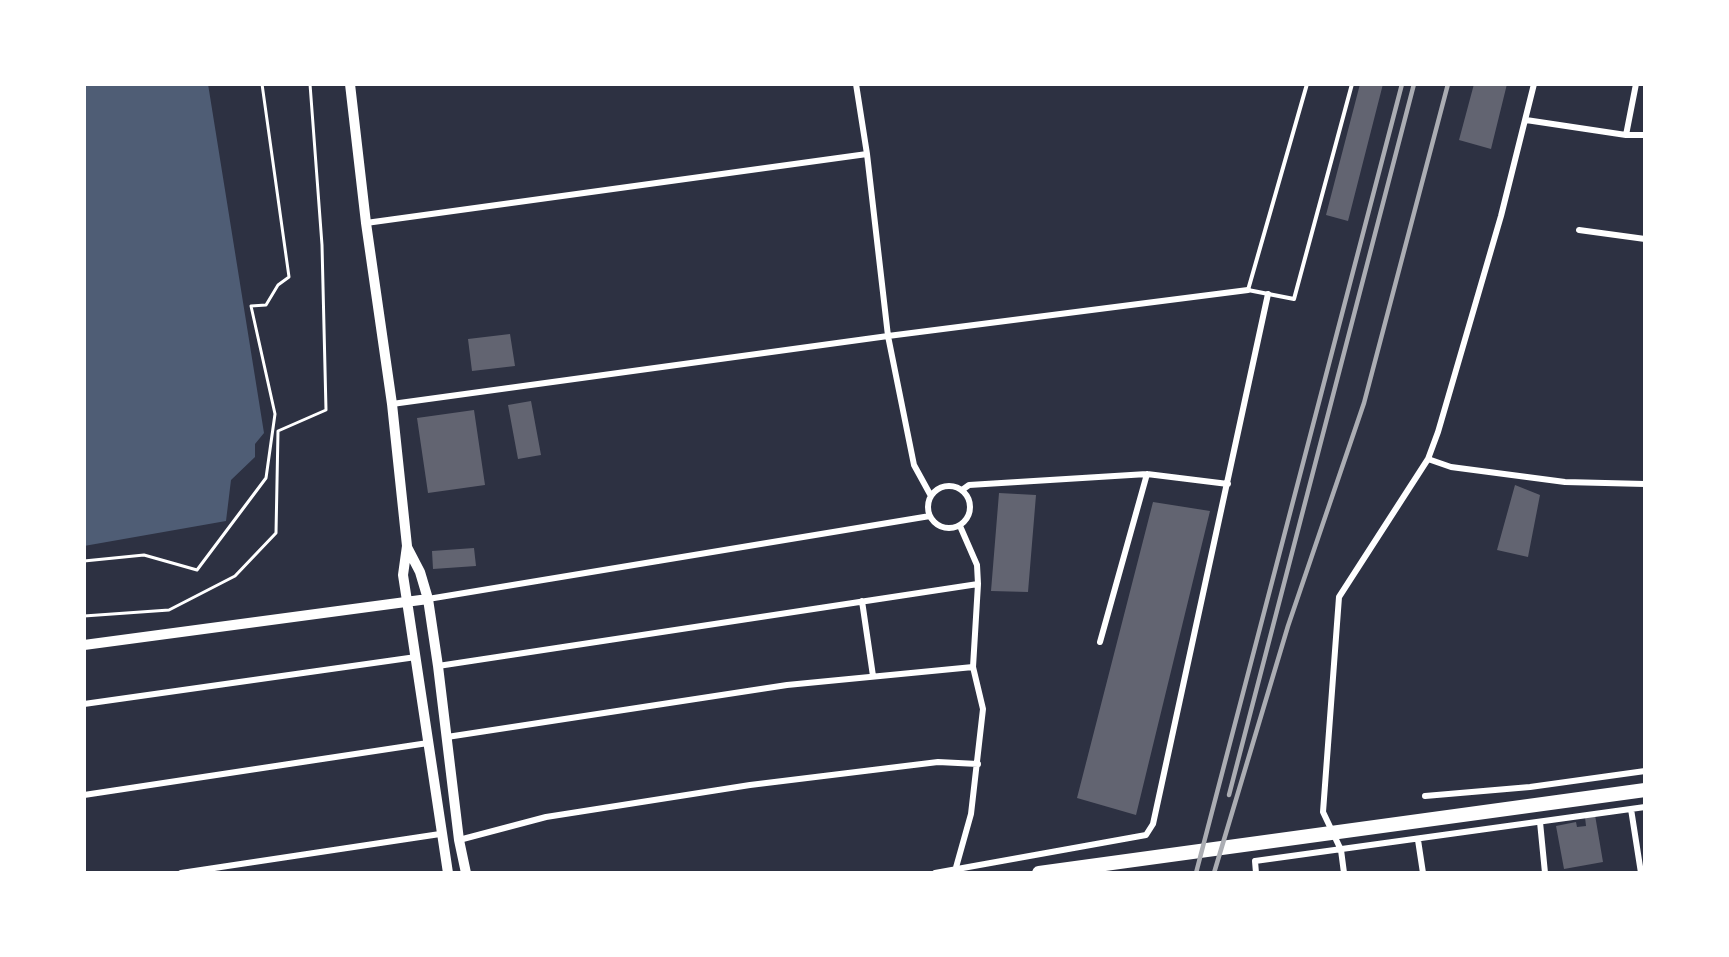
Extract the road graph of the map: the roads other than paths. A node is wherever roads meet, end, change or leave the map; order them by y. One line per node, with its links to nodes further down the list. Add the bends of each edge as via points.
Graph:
1 (350, 84): 11 (street)
2 (856, 84): 10 (street)
3 (1306, 84): 14 (lane)
4 (1352, 84): 15 (lane, via 1294,299)
5 (1534, 84): 7 (street)
6 (1636, 84): 8 (street)
7 (1526, 120): 8 (street); 18 (street)
8 (1626, 135): 9 (street)
9 (1645, 135)
10 (867, 154): 11 (street); 16 (street)
11 (366, 223): 17 (street)
12 (1579, 230): 13 (street)
13 (1645, 239)
14 (1248, 290): 15 (lane); 16 (street)
15 (1268, 294): 20 (street)
16 (888, 336): 17 (street); 23 (street, via 914,465)
17 (392, 404): 26 (street)
18 (1428, 459): 21 (street, via 1451,467 1565,482); 51 (street, via 1339,597 1323,812)
19 (1147, 474): 20 (street); 22 (street, via 969,485); 31 (street)
20 (1228, 484): 52 (street, via 1153,824 1146,835)
21 (1645, 484)
22 (962, 490): 23 (street, via 949,486); 25 (street, via 970,508)
23 (931, 496): 24 (street)
24 (930, 516): 25 (street, via 939,526); 28 (street)
25 (960, 526): 27 (street, via 977,565)
26 (407, 546): 28 (street); 29 (street)
27 (978, 584): 30 (street); 35 (street)
28 (428, 599): 29 (street); 34 (street)
29 (406, 601): 32 (street); 33 (street)
30 (862, 601): 34 (street); 36 (street)
31 (1100, 642)
32 (84, 645)
33 (417, 657): 37 (street); 39 (street)
34 (438, 666): 38 (street)
35 (973, 667): 36 (street); 40 (street, via 983,709)
36 (873, 676): 38 (street, via 787,685)
37 (84, 704)
38 (447, 737): 49 (street)
39 (428, 743): 43 (street); 48 (street)
40 (978, 764): 49 (street, via 938,762 750,785 546,817); 52 (street, via 971,814)
41 (1645, 771): 44 (street)
42 (1645, 790): 57 (highway)
43 (84, 795)
44 (1425, 796)
45 (1645, 807): 46 (street)
46 (1631, 809): 47 (street); 62 (street)
47 (1540, 822): 50 (street); 61 (street)
48 (440, 834): 53 (street); 54 (street)
49 (459, 840): 55 (street)
50 (1418, 840): 51 (street); 60 (street)
51 (1341, 850): 58 (street, via 1255,861); 59 (street)
52 (955, 872): 56 (street)
53 (181, 873)
54 (448, 873)
55 (466, 873)
56 (935, 873)
57 (1039, 873)
58 (1256, 873)
59 (1344, 873)
60 (1423, 873)
61 (1545, 873)
62 (1641, 873)

